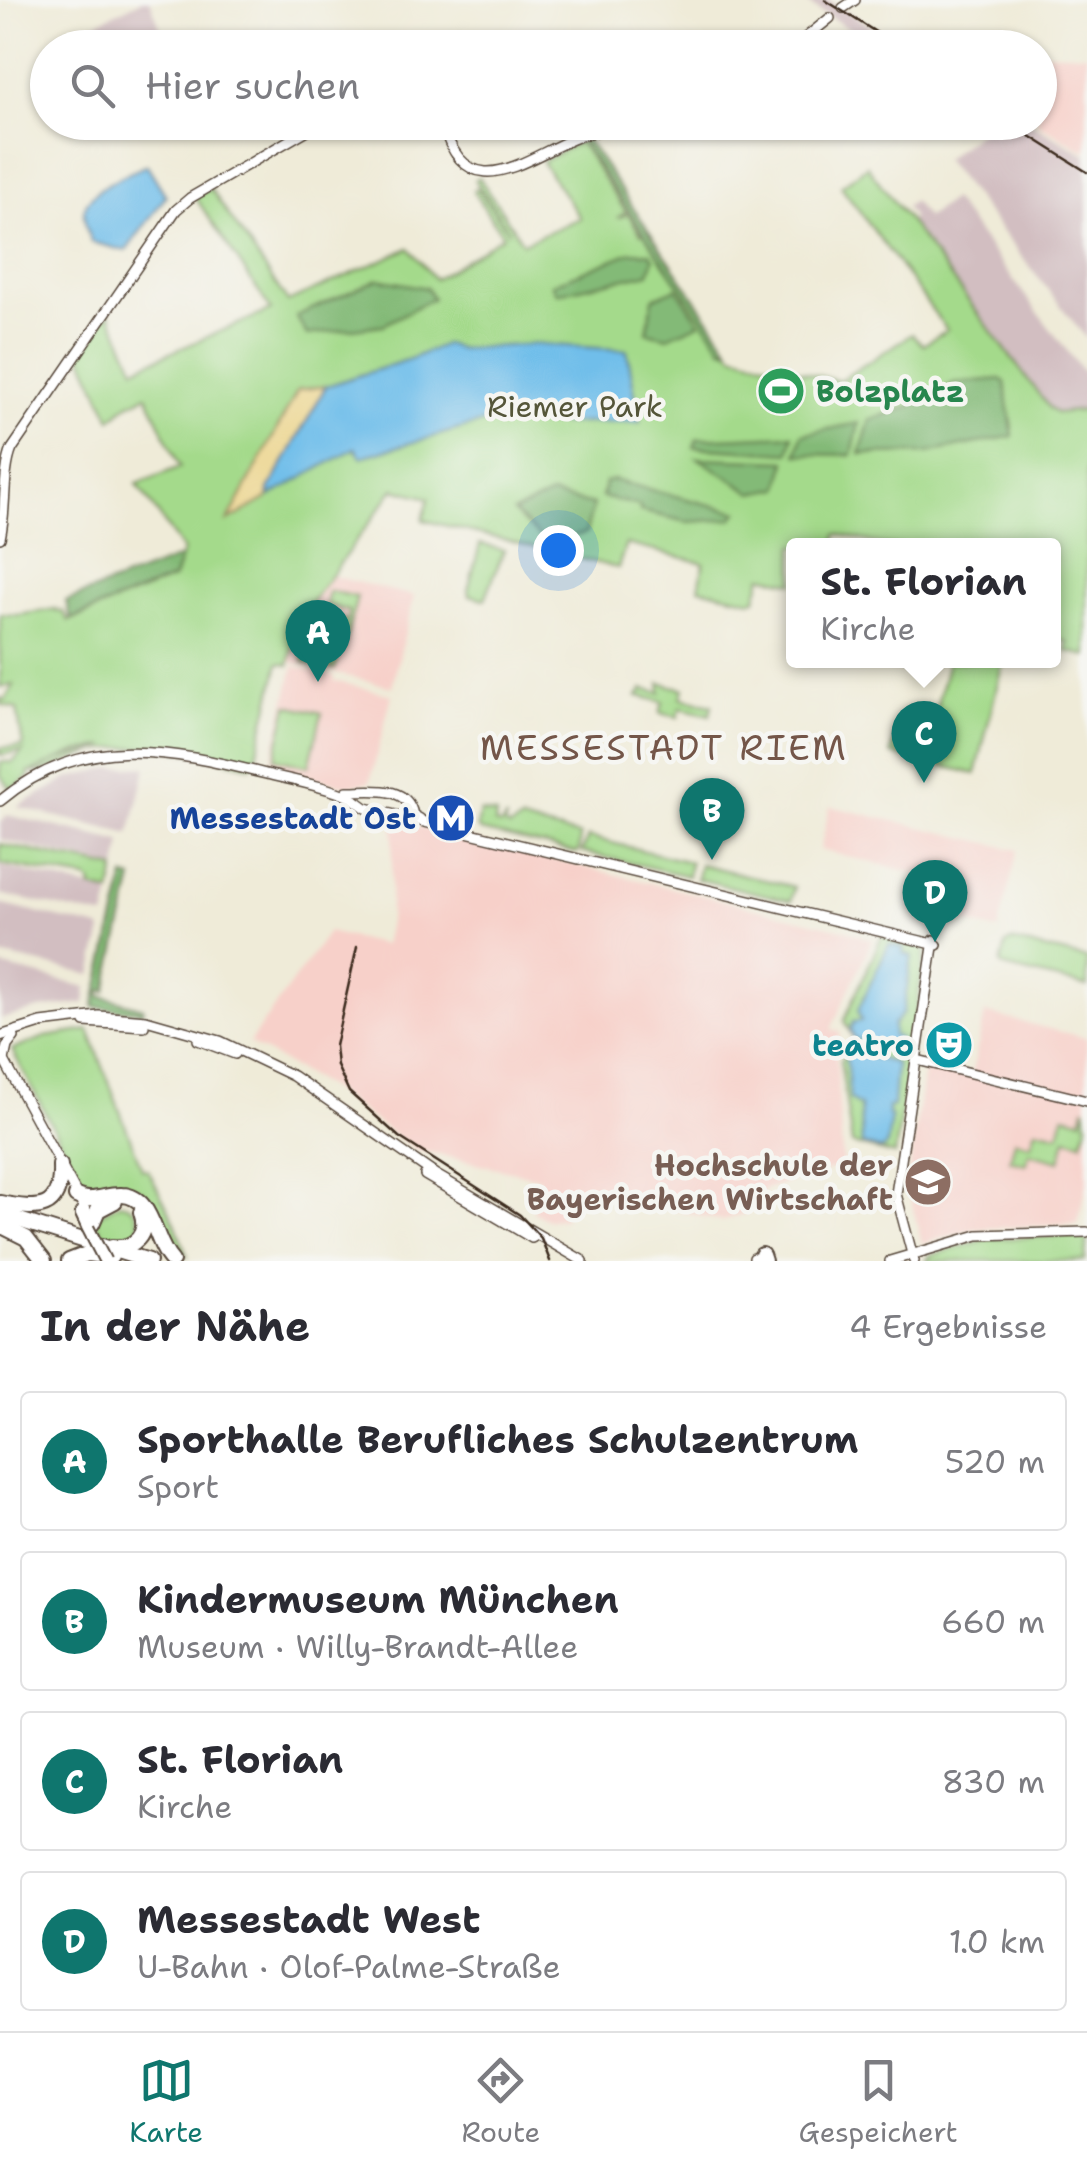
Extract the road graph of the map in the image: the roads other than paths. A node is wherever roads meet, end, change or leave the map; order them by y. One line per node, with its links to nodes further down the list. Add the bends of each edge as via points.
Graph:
1 (855, 0): 2 (main road)
2 (843, 8)
3 (830, 18): 4 (main road)
4 (815, 30)
5 (290, 140): 8 (main road, via 176,210 12,449)
6 (449, 140): 7 (main road, via 470,169 491,172)
7 (576, 140)
8 (0, 538)
9 (357, 795): 10 (main road, via 185,755 132,750 60,766); 11 (main road, via 362,806); 11 (main road, via 367,788 405,797)
10 (0, 802)
11 (406, 814): 15 (main road, via 935,942)
12 (14, 1037): 13 (main road); 14 (main road); 28 (main road, via 63,1024 114,1022 240,1056 310,1093 434,1180)
13 (0, 1039): 29 (main road, via 51,1021 100,1016 146,1020 220,1042 294,1076 436,1174)
14 (2, 1056): 17 (main road)
15 (917, 1060): 16 (main road); 23 (main road, via 897,1190)
16 (1087, 1101)
17 (60, 1165): 18 (highway, via 59,1190 47,1204); 19 (main road)
18 (0, 1203)
19 (84, 1213): 22 (main road, bridge); 22 (highway, via 118,1200 142,1213 142,1234); 27 (highway, via 92,1201 126,1195 141,1202)
20 (0, 1220): 22 (highway); 24 (highway)
21 (1087, 1232): 23 (main road, via 967,1236)
22 (112, 1257): 25 (highway, via 87,1254); 26 (highway)
23 (915, 1258): 30 (main road)
24 (44, 1261)
25 (69, 1261)
26 (149, 1261)
27 (172, 1261)
28 (571, 1261)
29 (583, 1261)
30 (890, 1261)

